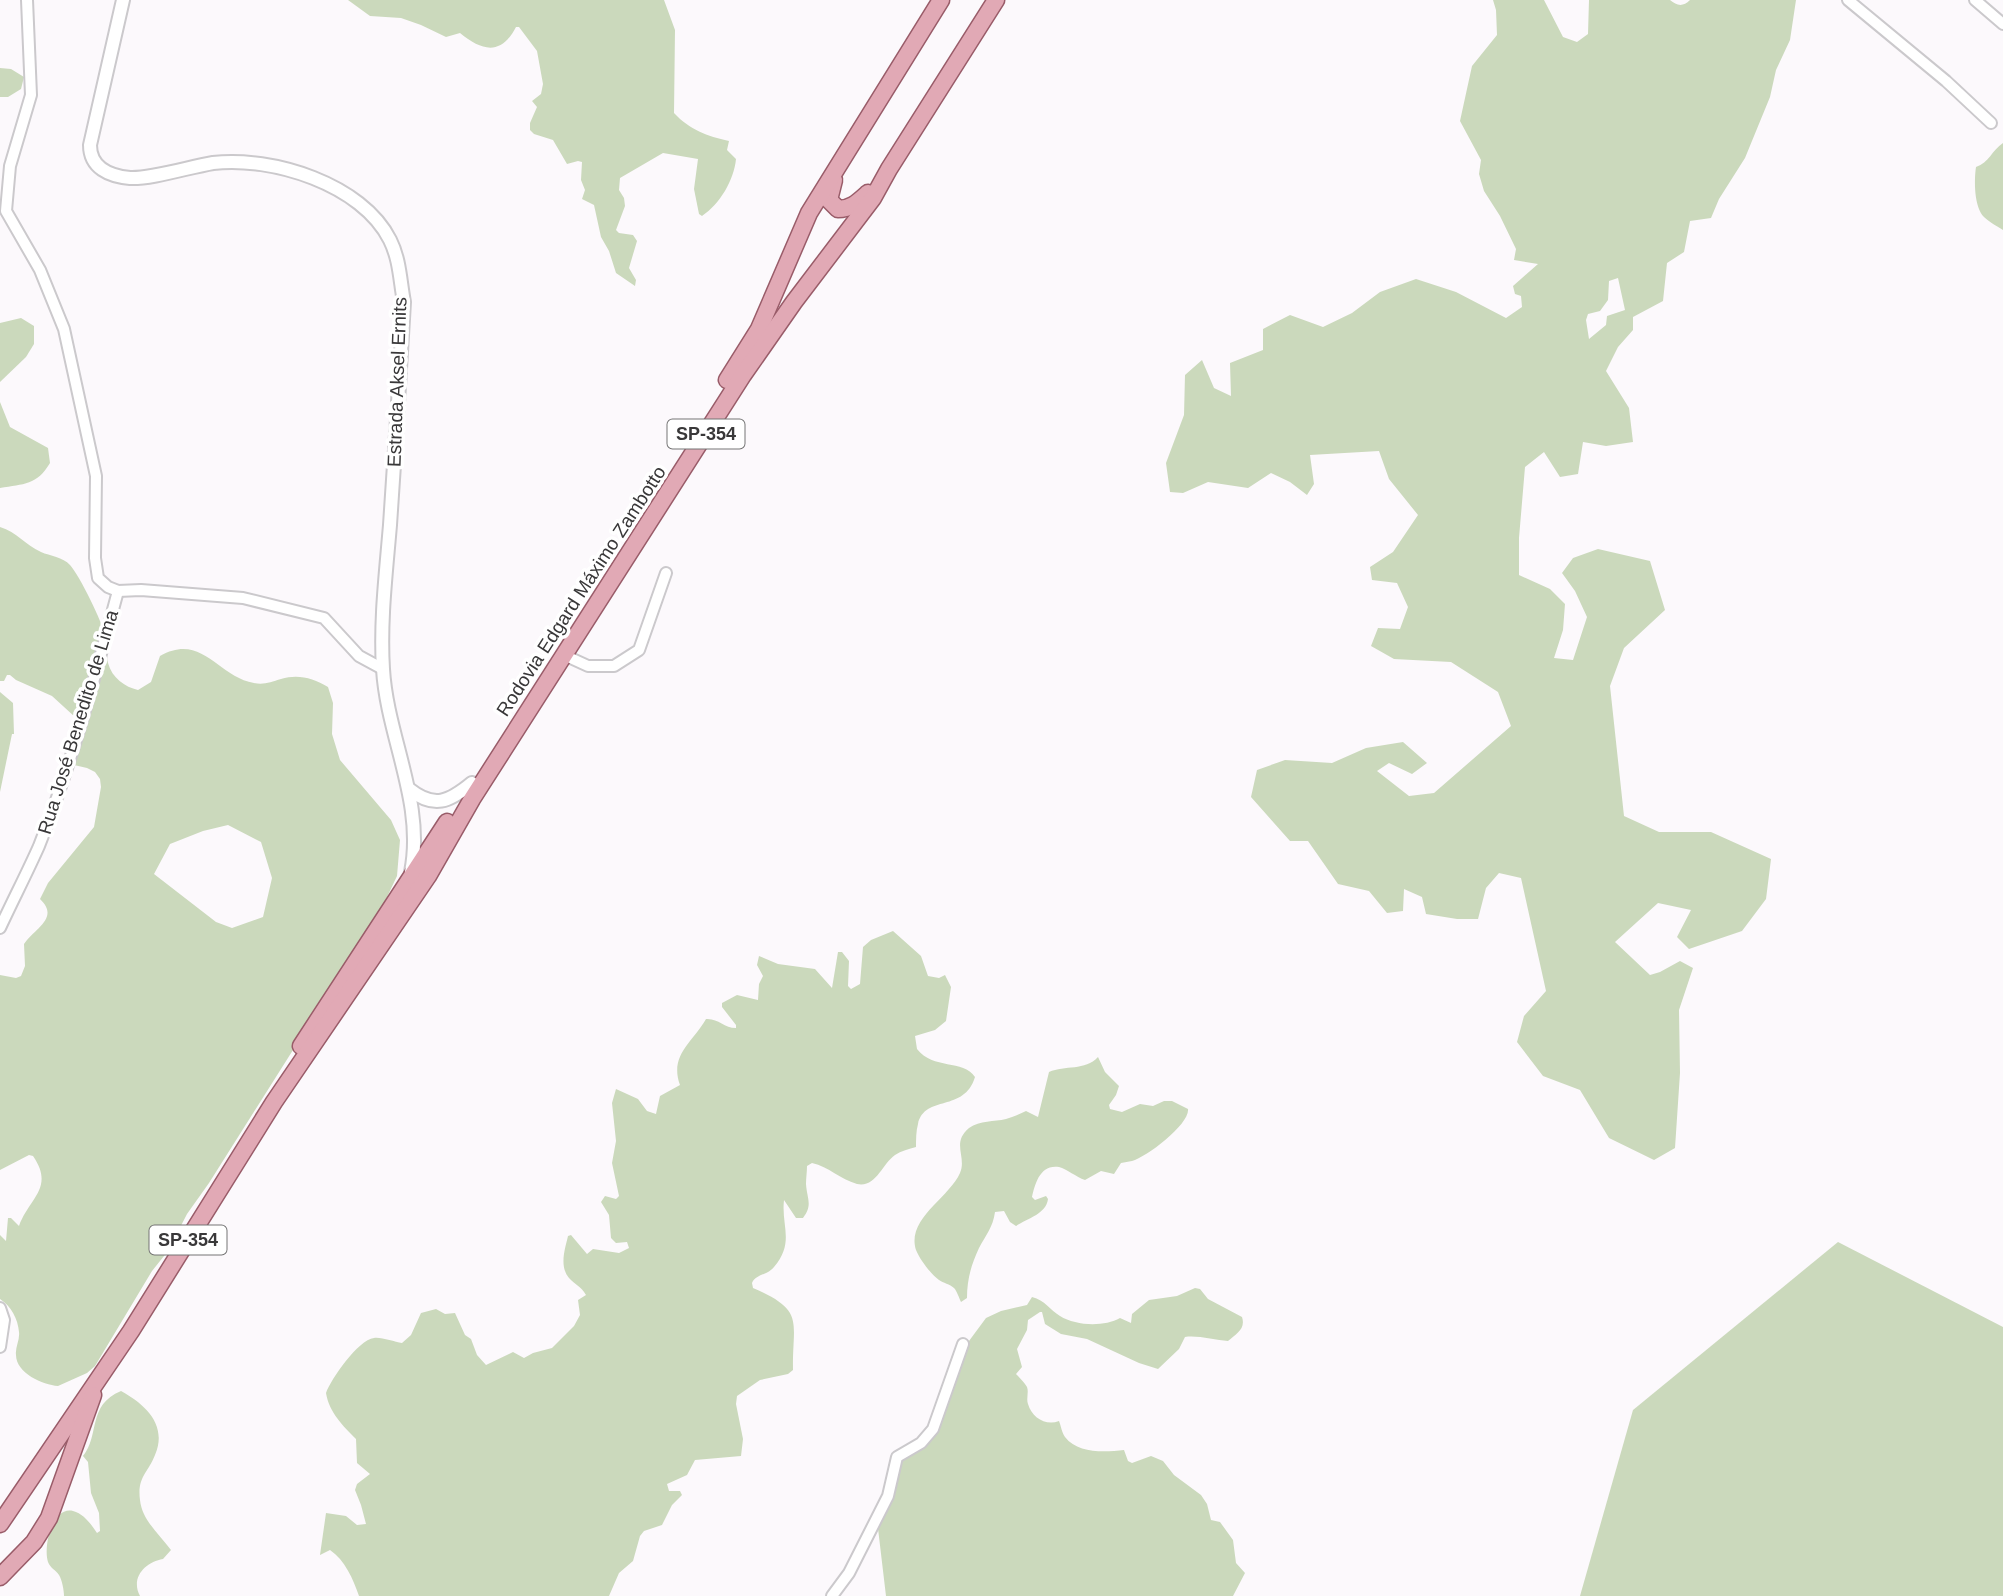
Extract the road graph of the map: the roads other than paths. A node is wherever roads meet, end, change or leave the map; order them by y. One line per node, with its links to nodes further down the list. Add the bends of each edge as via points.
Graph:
1 (27, 0): 12 (street, Rua José Benedito de Lima, via 31,95 10,166 6,211 40,270 64,329 96,476 95,558 99,578)
2 (123, 0): 14 (street, Estrada Aksel Ernits, via 90,145 102,170 137,178 218,163 286,169 317,178 344,194 372,217 396,254 404,302)
3 (941, 0): 9 (main road, Rodovia Edgard Máximo Zambotto / SP-354)
4 (996, 0): 10 (main road, Rodovia Edgard Máximo Zambotto / SP-354)
5 (1848, 0): 8 (street)
6 (1975, 0): 7 (street)
7 (2003, 24)
8 (1991, 123)
9 (844, 158): 10 (main road, via 830,194 838,209 853,206); 15 (main road, Rodovia Edgard Máximo Zambotto / SP-354, via 809,213 760,329)
10 (889, 169): 13 (main road, Rodovia Edgard Máximo Zambotto / SP-354, via 873,198 743,375)
11 (666, 573): 13 (street, via 639,650 614,666 588,666)
12 (113, 589): 14 (street, via 243,598 293,608 324,618 359,656); 18 (street, Rua José Benedito de Lima, via 96,673 67,768)
13 (564, 655): 19 (main road, Rodovia Edgard Máximo Zambotto / SP-354, via 428,876)
14 (383, 669): 16 (street, Estrada Aksel Ernits, via 387,709)
15 (472, 783): 16 (street, via 455,796 438,801 428,801); 17 (main road, Rodovia Edgard Máximo Zambotto / SP-354)
16 (409, 789): 17 (street, Estrada Aksel Ernits, via 415,854)
17 (408, 884): 19 (main road, Rodovia Edgard Máximo Zambotto / SP-354, via 301,1045)
18 (0, 928)
19 (274, 1102): 23 (main road, Rodovia Edgard Máximo Zambotto / SP-354)
20 (0, 1308): 22 (street, via 4,1321)
21 (963, 1344): 26 (street, via 933,1429 921,1443 897,1457 888,1496 849,1573)
22 (0, 1347)
23 (99, 1375): 24 (main road, Rodovia Edgard Máximo Zambotto / SP-354); 25 (main road, via 49,1518 34,1542)
24 (0, 1524)
25 (1, 1575)
26 (832, 1596)

